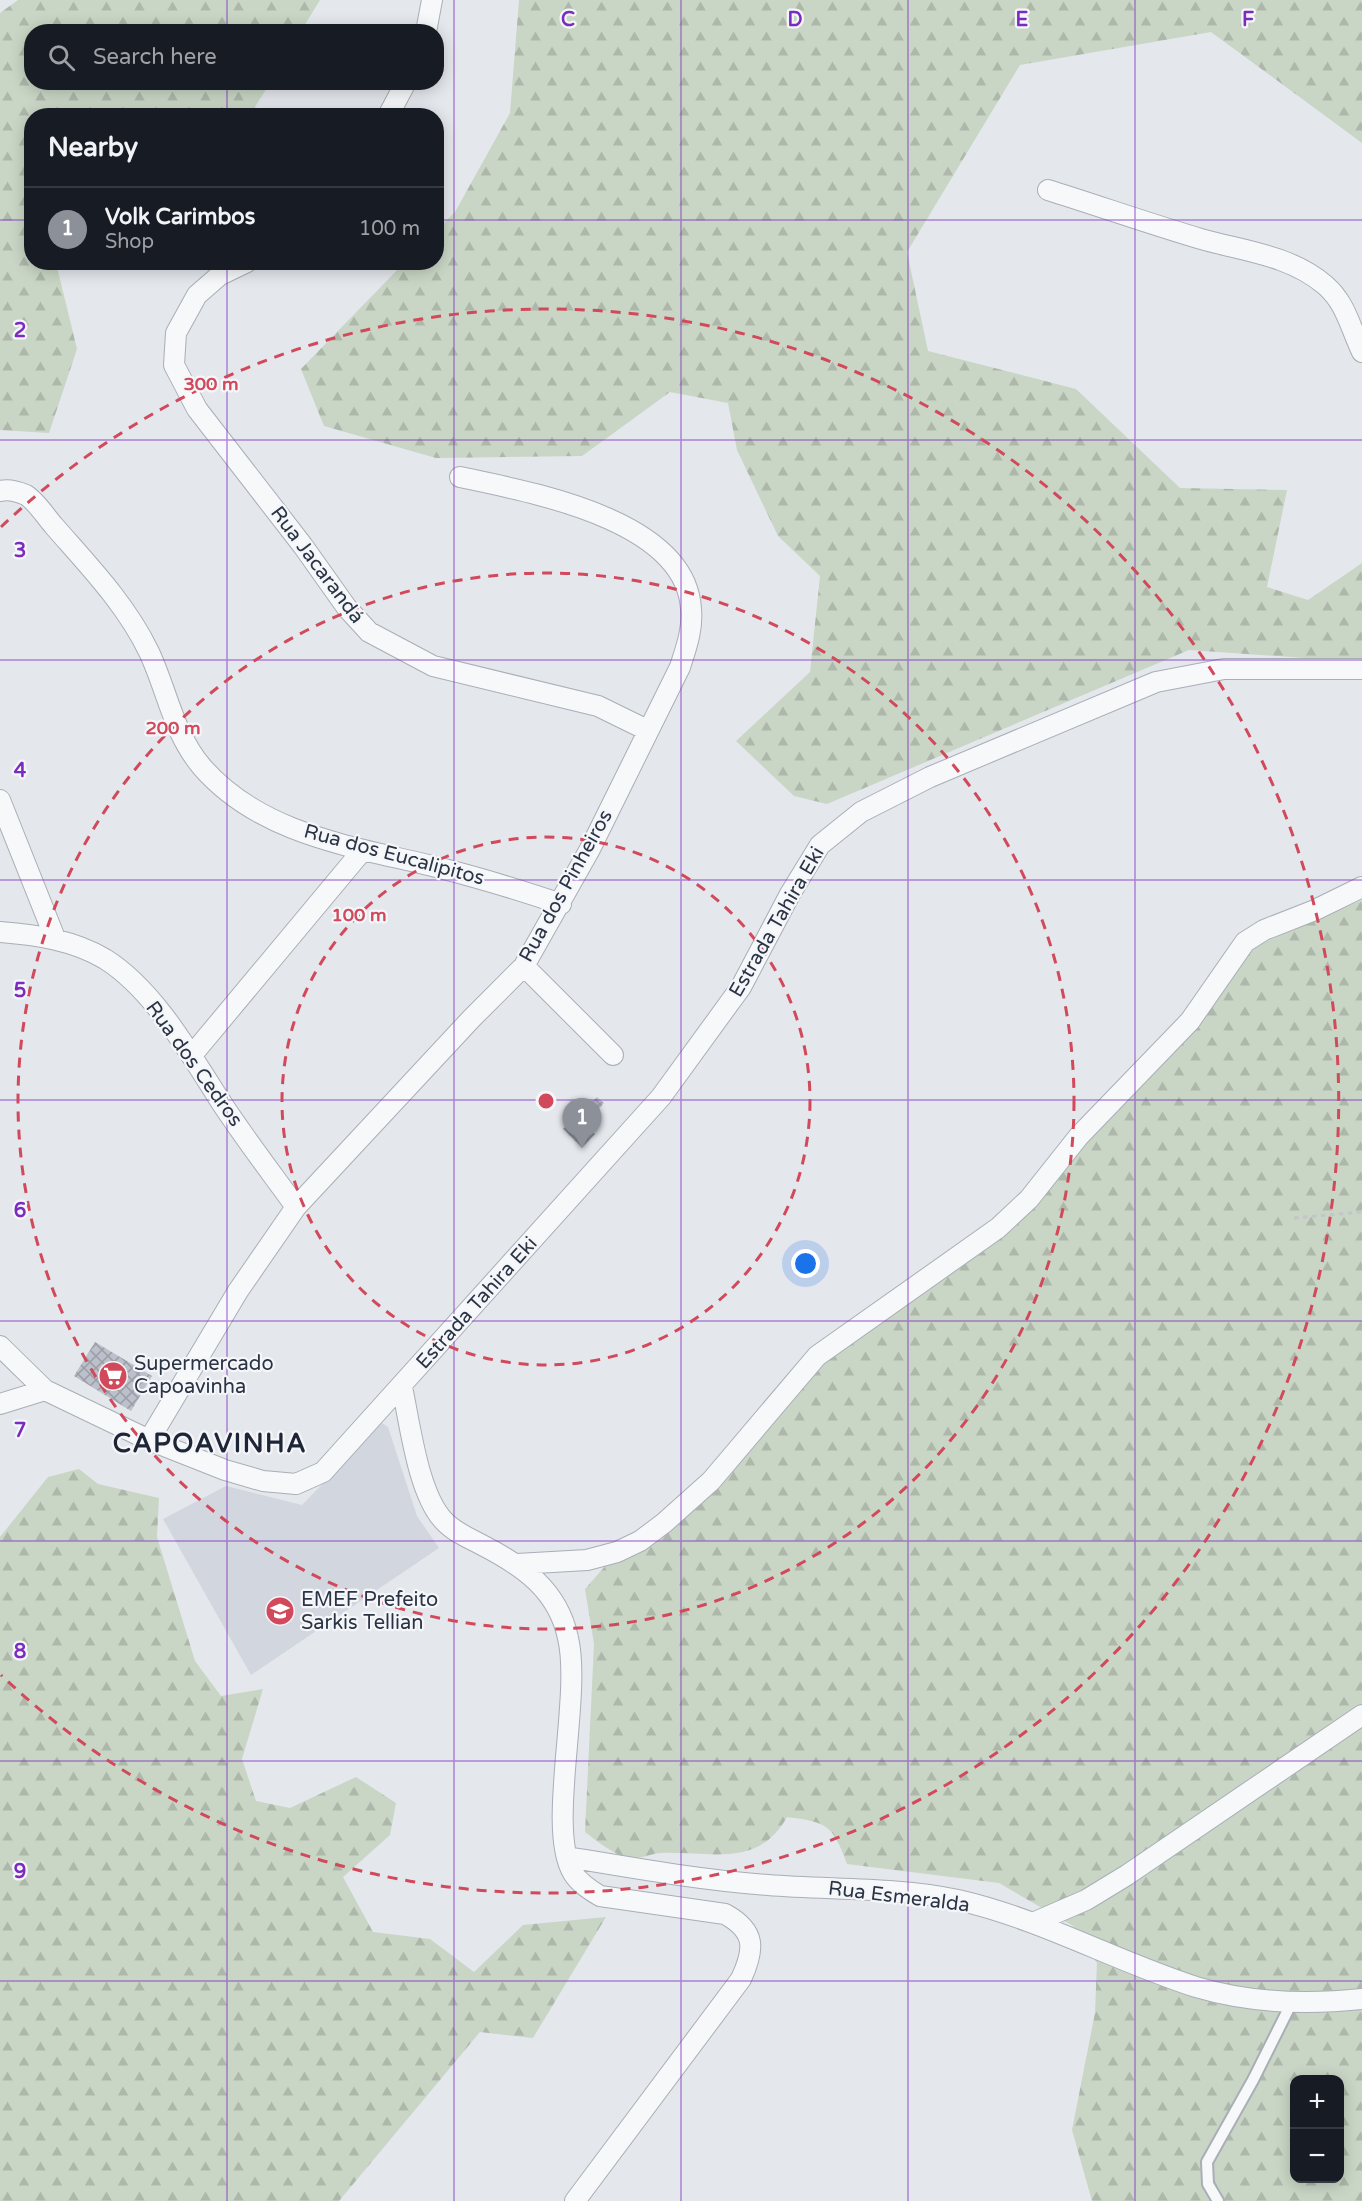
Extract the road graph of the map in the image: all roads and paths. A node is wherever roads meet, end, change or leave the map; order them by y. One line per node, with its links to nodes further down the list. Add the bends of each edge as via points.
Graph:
1 (432, 0): 2 (street)
2 (428, 24)
3 (401, 90): 4 (street)
4 (392, 108)
5 (1048, 190): 7 (street, via 1299,268 1325,284 1345,306)
6 (230, 270): 11 (street, Rua Jacarandá, via 197,295 176,333 174,365 197,409 347,608 369,632 433,666 598,706)
7 (1362, 352)
8 (460, 477): 11 (street, Rua dos Pinheiros, via 531,492 605,518 640,535 668,557 683,580 692,608 690,637 680,667)
9 (0, 491): 13 (street, Rua dos Eucalipitos, via 28,496 132,619 150,654 180,733 201,765 226,791 259,815)
10 (1362, 669): 25 (street, Estrada Tahira Eki, via 1224,669 1156,682 930,777 861,812 820,844 741,987 661,1097)
11 (647, 730): 15 (street, Rua dos Pinheiros)
12 (0, 800): 17 (street)
13 (362, 851): 15 (street, Rua dos Eucalipitos, via 481,878); 19 (street)
14 (1362, 887): 29 (street, via 1245,942 1190,1021 1079,1136 1029,1198 998,1228 818,1356 711,1481 664,1523 639,1541 607,1555)
15 (561, 904): 18 (street, Rua dos Pinheiros)
16 (0, 932): 17 (street, Rua dos Cedros)
17 (55, 938): 19 (street, Rua dos Cedros, via 105,959 166,1019)
18 (524, 966): 20 (street); 21 (street, Rua dos Pinheiros)
19 (192, 1055): 21 (street, Rua dos Cedros)
20 (613, 1055)
21 (296, 1207): 28 (street, Rua dos Pinheiros, via 238,1291)
22 (1362, 1212): 23 (path)
23 (1294, 1218)
24 (0, 1346): 26 (street, Estrada Tahira Eki)
25 (402, 1387): 28 (street, Estrada Tahira Eki, via 323,1472 296,1484 263,1481 225,1470); 29 (street, via 423,1476 443,1521)
26 (45, 1390): 27 (street); 28 (street, Estrada Tahira Eki)
27 (0, 1404)
28 (149, 1440)
29 (517, 1564): 31 (street, via 549,1593 568,1636 572,1684 563,1818)
30 (1362, 1715): 32 (street, via 1127,1875 1086,1900)
31 (567, 1857): 32 (street, Rua Esmeralda, via 767,1885 957,1900); 35 (street, via 573,1873 600,1896 725,1914 748,1933 751,1948 741,1979)
32 (1035, 1922): 34 (street, Rua Esmeralda, via 1196,1986)
33 (1362, 1999): 34 (street, Rua Esmeralda)
34 (1291, 2004): 36 (lane, via 1207,2162 1208,2184)
35 (575, 2201)
36 (1218, 2201)

